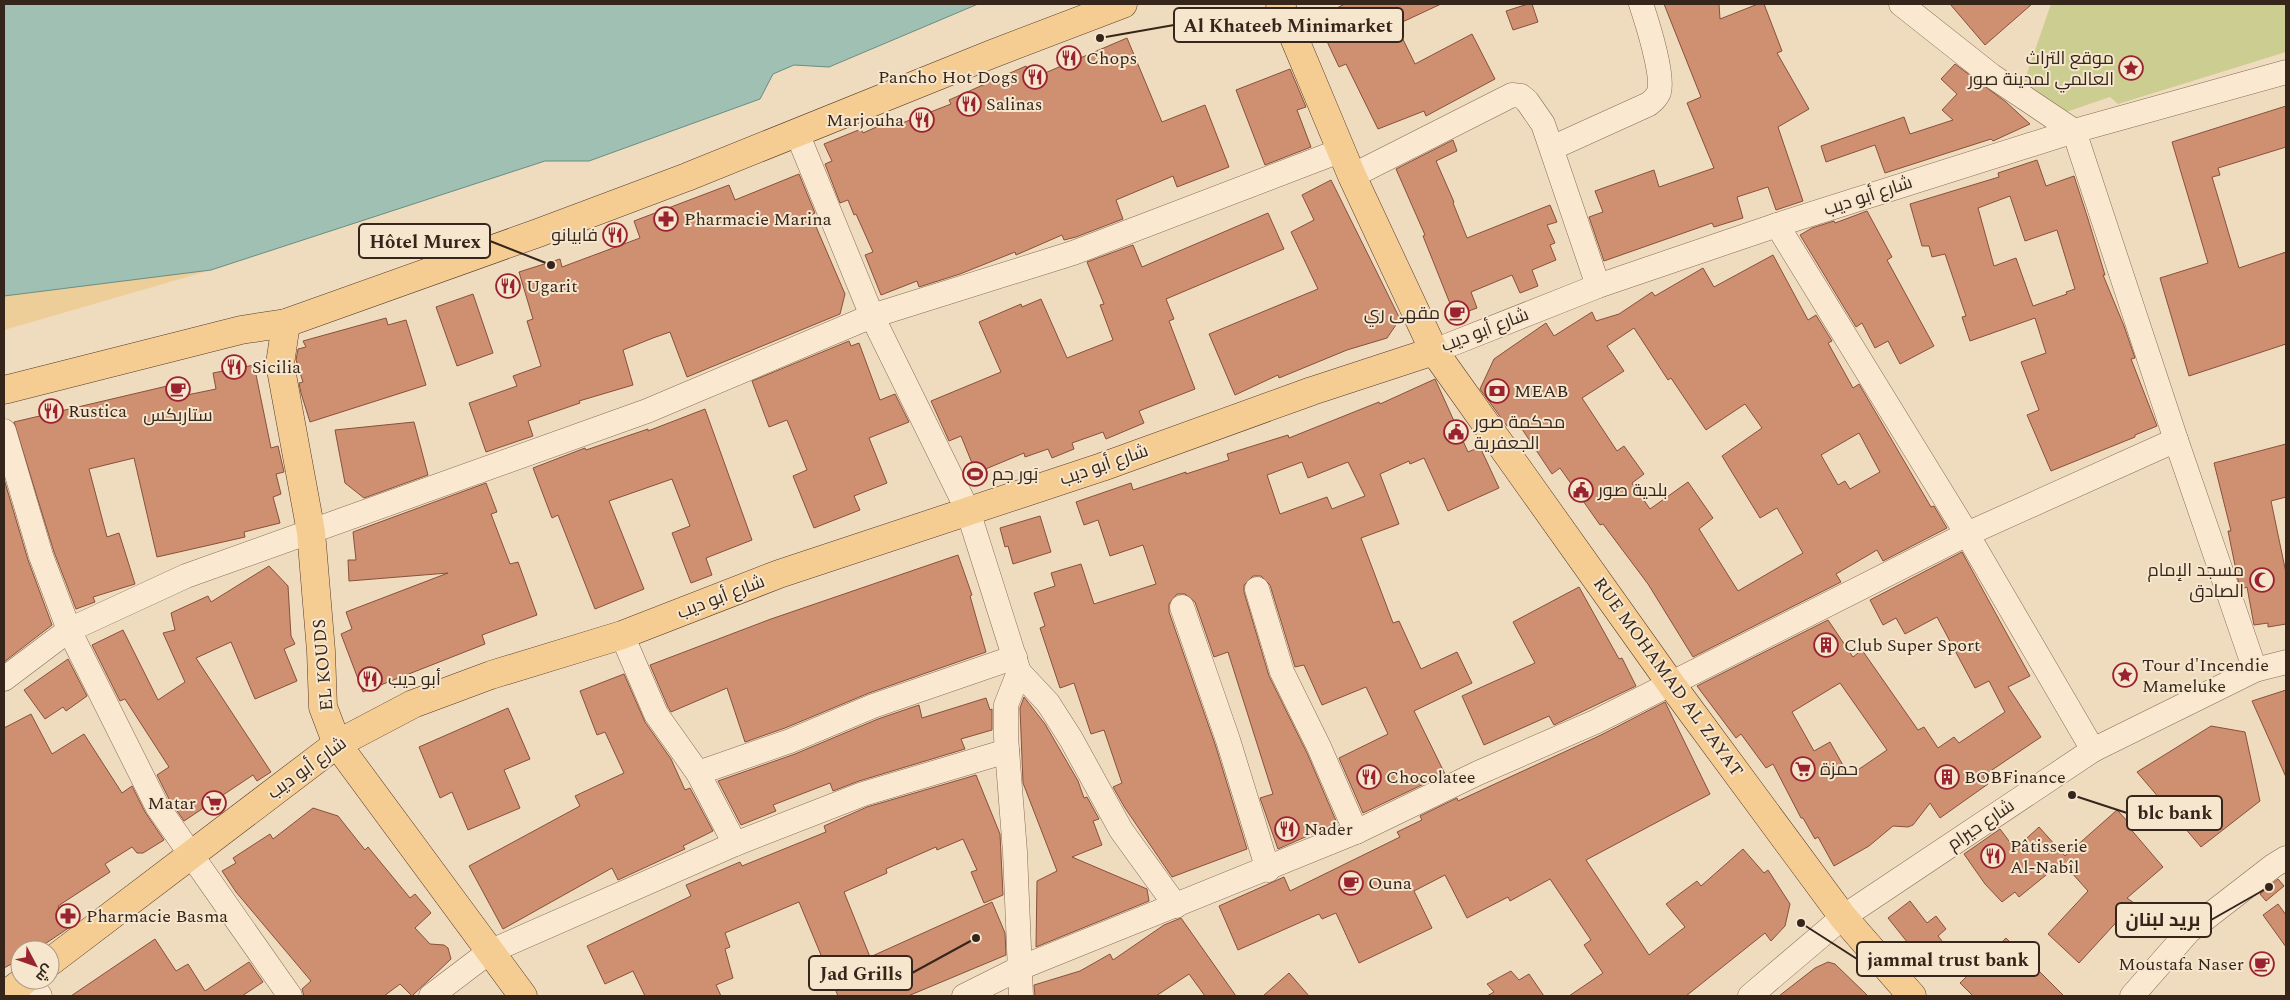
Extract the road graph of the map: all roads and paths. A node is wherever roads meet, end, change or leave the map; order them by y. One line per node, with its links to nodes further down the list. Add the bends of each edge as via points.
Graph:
1 (1123, 4): 7 (main road)
2 (1641, 4): 8 (street, via 1660,82 1656,98 1650,104)
3 (1901, 4): 6 (street, via 1992,76)
4 (1283, 5): 9 (main road, RUE MOHAMAD AL ZAYAT)
5 (2286, 72): 6 (street, شارع أبو ديب)
6 (2074, 131): 11 (street, شارع أبو ديب); 20 (street)
7 (796, 133): 13 (street); 14 (main road, via 538,233)
8 (1552, 148): 10 (street, via 1532,107 1521,96 1512,96); 12 (street)
9 (1342, 150): 10 (main road, RUE MOHAMAD AL ZAYAT); 13 (street, via 1073,252)
10 (1352, 176): 16 (main road, RUE MOHAMAD AL ZAYAT)
11 (1777, 225): 12 (street, شارع أبو ديب); 23 (street)
12 (1598, 286): 16 (street, شارع أبو ديب)
13 (872, 316): 21 (street); 22 (street, via 648,411)
14 (286, 323): 15 (main road); 17 (main road, EL KOUDS)
15 (241, 330): 17 (main road); 18 (main road)
16 (1434, 350): 21 (main road, شارع أبو ديب); 32 (main road, RUE MOHAMAD AL ZAYAT)
17 (280, 364): 22 (main road, EL KOUDS)
18 (4, 390)
19 (4, 431): 26 (street, via 41,556)
20 (2176, 440): 23 (street); 30 (street)
21 (968, 512): 27 (main road, شارع أبو ديب, via 779,574); 29 (street)
22 (311, 532): 26 (street, via 186,576); 33 (main road, EL KOUDS, via 323,707)
23 (1967, 534): 32 (street); 34 (street)
24 (1257, 589): 37 (street, via 1282,672)
25 (1182, 607): 41 (street)
26 (69, 630): 31 (street); 39 (street, via 156,806)
27 (622, 635): 33 (main road, شارع أبو ديب, via 491,675 413,704); 36 (street, via 656,714)
28 (2286, 662): 30 (street, شارع حيرام)
29 (1017, 664): 35 (street, via 1006,705); 36 (street, via 873,706 790,742); 42 (street, via 1071,738 1121,830)
30 (2255, 670): 34 (street, شارع حيرام)
31 (4, 679)
32 (1671, 684): 37 (street); 43 (main road, RUE MOHAMAD AL ZAYAT)
33 (337, 744): 39 (main road, شارع أبو ديب); 44 (main road, EL KOUDS)
34 (2093, 750): 43 (street, شارع حيرام)
35 (1007, 751): 38 (street, via 863,794); 46 (street)
36 (698, 773): 38 (street)
37 (1356, 832): 41 (street)
38 (735, 844): 44 (street)
39 (191, 856): 45 (main road, شارع أبو ديب); 47 (street)
40 (2282, 869): 54 (street, via 2189,931)
41 (1268, 870): 42 (street)
42 (1176, 906): 46 (street)
43 (1843, 917): 52 (street, شارع حيرام); 53 (main road, RUE MOHAMAD AL ZAYAT)
44 (490, 952): 48 (street); 49 (main road, EL KOUDS)
45 (60, 954)
46 (1020, 968): 50 (street); 51 (street)
47 (290, 996)
48 (430, 996)
49 (523, 996)
50 (964, 996)
51 (1021, 996)
52 (1750, 996)
53 (1912, 996)
54 (2132, 996)

